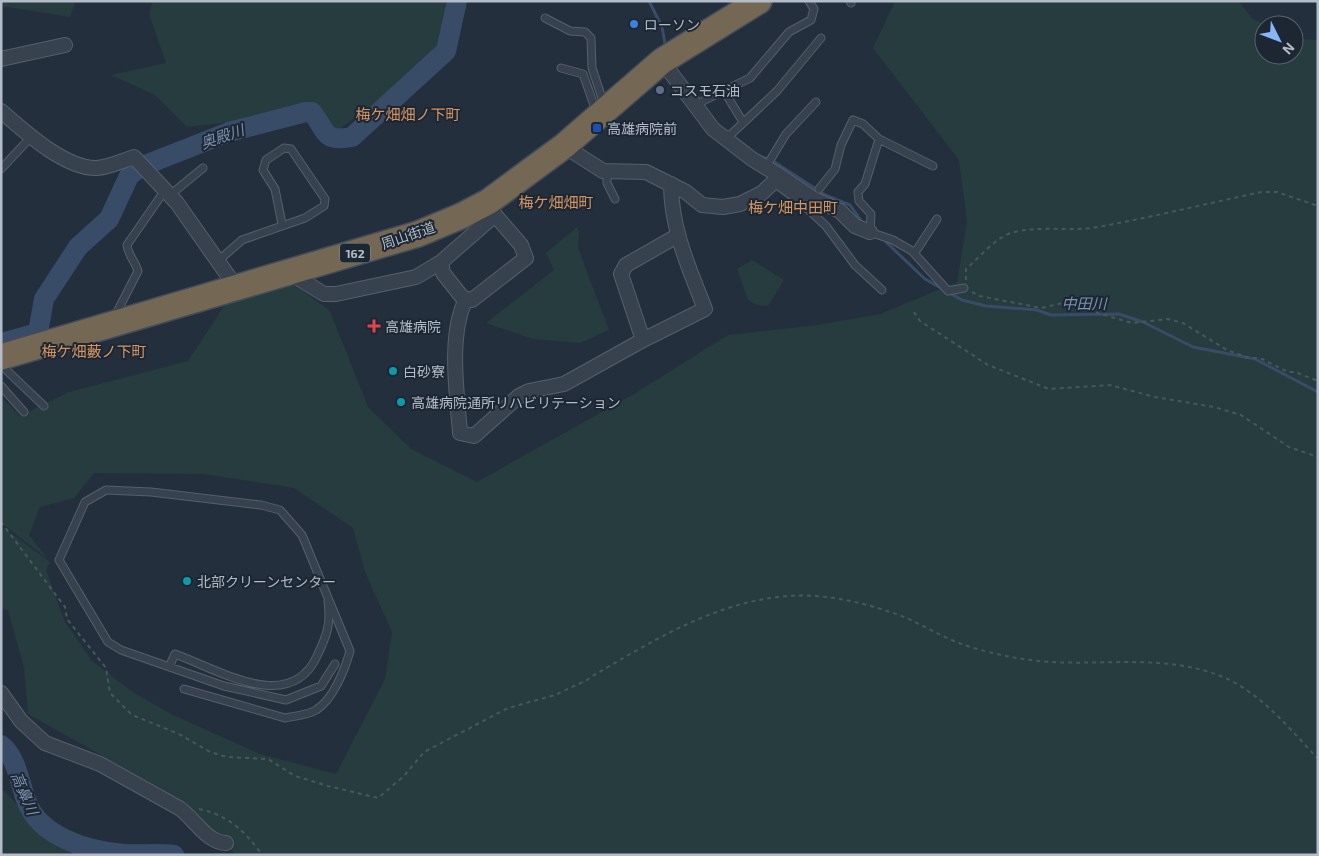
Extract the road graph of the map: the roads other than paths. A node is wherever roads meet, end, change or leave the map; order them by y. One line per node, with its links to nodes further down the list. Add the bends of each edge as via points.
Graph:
1 (759, 1): 7 (highway, 周山街道 / 162)
2 (809, 1): 9 (lane, via 814,10 811,20 789,32 750,78)
3 (545, 18): 13 (lane, via 570,31 585,32 591,38 592,68)
4 (821, 38): 14 (lane, via 777,91)
5 (64, 45): 6 (street)
6 (1, 59)
7 (666, 59): 11 (street); 13 (highway, 周山街道 / 162)
8 (561, 68): 13 (lane, via 583,74)
9 (724, 91): 11 (lane); 14 (lane)
10 (816, 102): 20 (lane, via 786,134)
11 (699, 105): 16 (street, via 714,129)
12 (1, 111): 15 (street)
13 (602, 113): 18 (highway, 周山街道 / 162)
14 (743, 122): 16 (lane)
15 (31, 137): 22 (lane); 26 (street, via 60,157 95,168 134,157)
16 (726, 139): 20 (street)
17 (879, 139): 19 (lane); 27 (lane, via 863,124 853,120 841,145 835,169); 32 (lane, via 865,184 858,192 859,201 871,214)
18 (564, 146): 23 (street); 29 (highway, 周山街道 / 162)
19 (933, 166)
20 (766, 167): 24 (street)
21 (203, 168): 26 (lane)
22 (1, 169)
23 (607, 171): 25 (street, via 646,172); 28 (lane, via 607,183)
24 (777, 179): 25 (street, via 749,200 723,207 698,204); 27 (street); 40 (lane, via 826,226 855,265)
25 (671, 184): 33 (street)
26 (168, 192): 35 (street); 42 (lane, via 127,245 128,254 138,271 117,312)
27 (815, 193): 32 (street, via 855,226)
28 (615, 199)
29 (491, 208): 36 (street); 37 (highway, 周山街道 / 162, via 460,216 418,234); 41 (street, via 521,244 526,258 472,300)
30 (937, 219): 34 (lane, via 916,251)
31 (282, 224): 31 (lane, via 305,218 326,203 291,149 284,148 266,160 263,170 275,189); 35 (lane, via 242,240)
32 (870, 232): 34 (lane)
33 (677, 236): 43 (street, via 626,265 621,274); 43 (street, via 705,309)
34 (912, 251): 39 (lane, via 948,290)
35 (218, 261): 38 (street)
36 (441, 262): 37 (street, via 416,278 336,294 324,294); 41 (street, via 442,273)
37 (288, 272): 38 (highway, 周山街道 / 162)
38 (236, 287): 42 (highway, 周山街道 / 162)
39 (964, 288)
40 (882, 290)
41 (466, 298): 43 (street, via 459,313 456,369 460,433 474,436 519,396 564,384)
42 (119, 322): 44 (highway, 周山街道 / 162)
43 (643, 340)
44 (1, 357)
45 (1, 365): 47 (lane)
46 (1, 386): 48 (lane)
47 (44, 406)
48 (24, 412)
49 (327, 593): 51 (lane, via 328,632 310,671 294,683 278,686 259,684 176,654); 51 (lane, via 302,535 280,510 151,492 106,490 85,502 59,560 108,642); 52 (lane, via 350,651 328,699 314,711 286,718)
50 (334, 664): 51 (lane, via 321,686 286,700 224,686)
51 (169, 667)
52 (184, 689)
53 (1, 693): 54 (street, via 21,721 45,743 100,764 179,808 212,840)
54 (226, 843)

